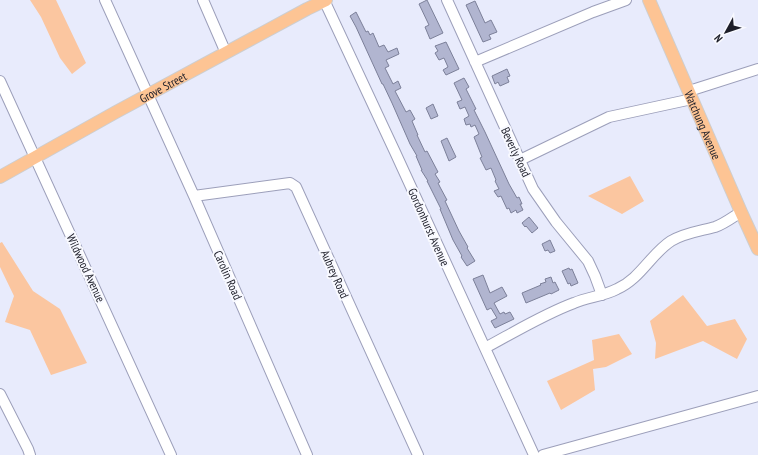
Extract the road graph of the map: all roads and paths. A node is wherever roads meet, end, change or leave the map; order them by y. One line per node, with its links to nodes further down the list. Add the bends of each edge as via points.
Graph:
1 (105, 0): 11 (street, Carolin Road)
2 (203, 0): 7 (street)
3 (325, 0): 7 (main road, Grove Street); 20 (street, Gordonhurst Avenue)
4 (447, 0): 8 (street, Beverly Road)
5 (626, 0): 8 (street)
6 (649, 0): 12 (main road, Watchung Avenue)
7 (226, 53): 11 (main road, Grove Street)
8 (475, 62): 14 (street, Beverly Road)
9 (758, 69): 12 (street)
10 (0, 81): 13 (street, Wildwood Avenue)
11 (148, 95): 13 (main road, Grove Street); 16 (street, Carolin Road)
12 (691, 95): 14 (street, via 609,117); 17 (main road, Watchung Avenue)
13 (35, 157): 15 (main road, Grove Street); 24 (street, Wildwood Avenue)
14 (520, 160): 19 (street, Beverly Road, via 534,189 556,222 588,261)
15 (0, 177)
16 (194, 196): 25 (street, Carolin Road); 26 (street, Aubrey Road, via 290,183 296,187)
17 (741, 212): 18 (main road, Watchung Avenue); 19 (street, via 716,227 689,233 673,240 634,278 618,289)
18 (758, 249)
19 (602, 295): 20 (street, via 554,311)
20 (485, 348): 27 (street, Gordonhurst Avenue)
21 (0, 394): 23 (street)
22 (758, 396): 28 (street)
23 (30, 455)
24 (171, 455)
25 (307, 455)
26 (418, 455)
27 (534, 455)
28 (542, 455)

